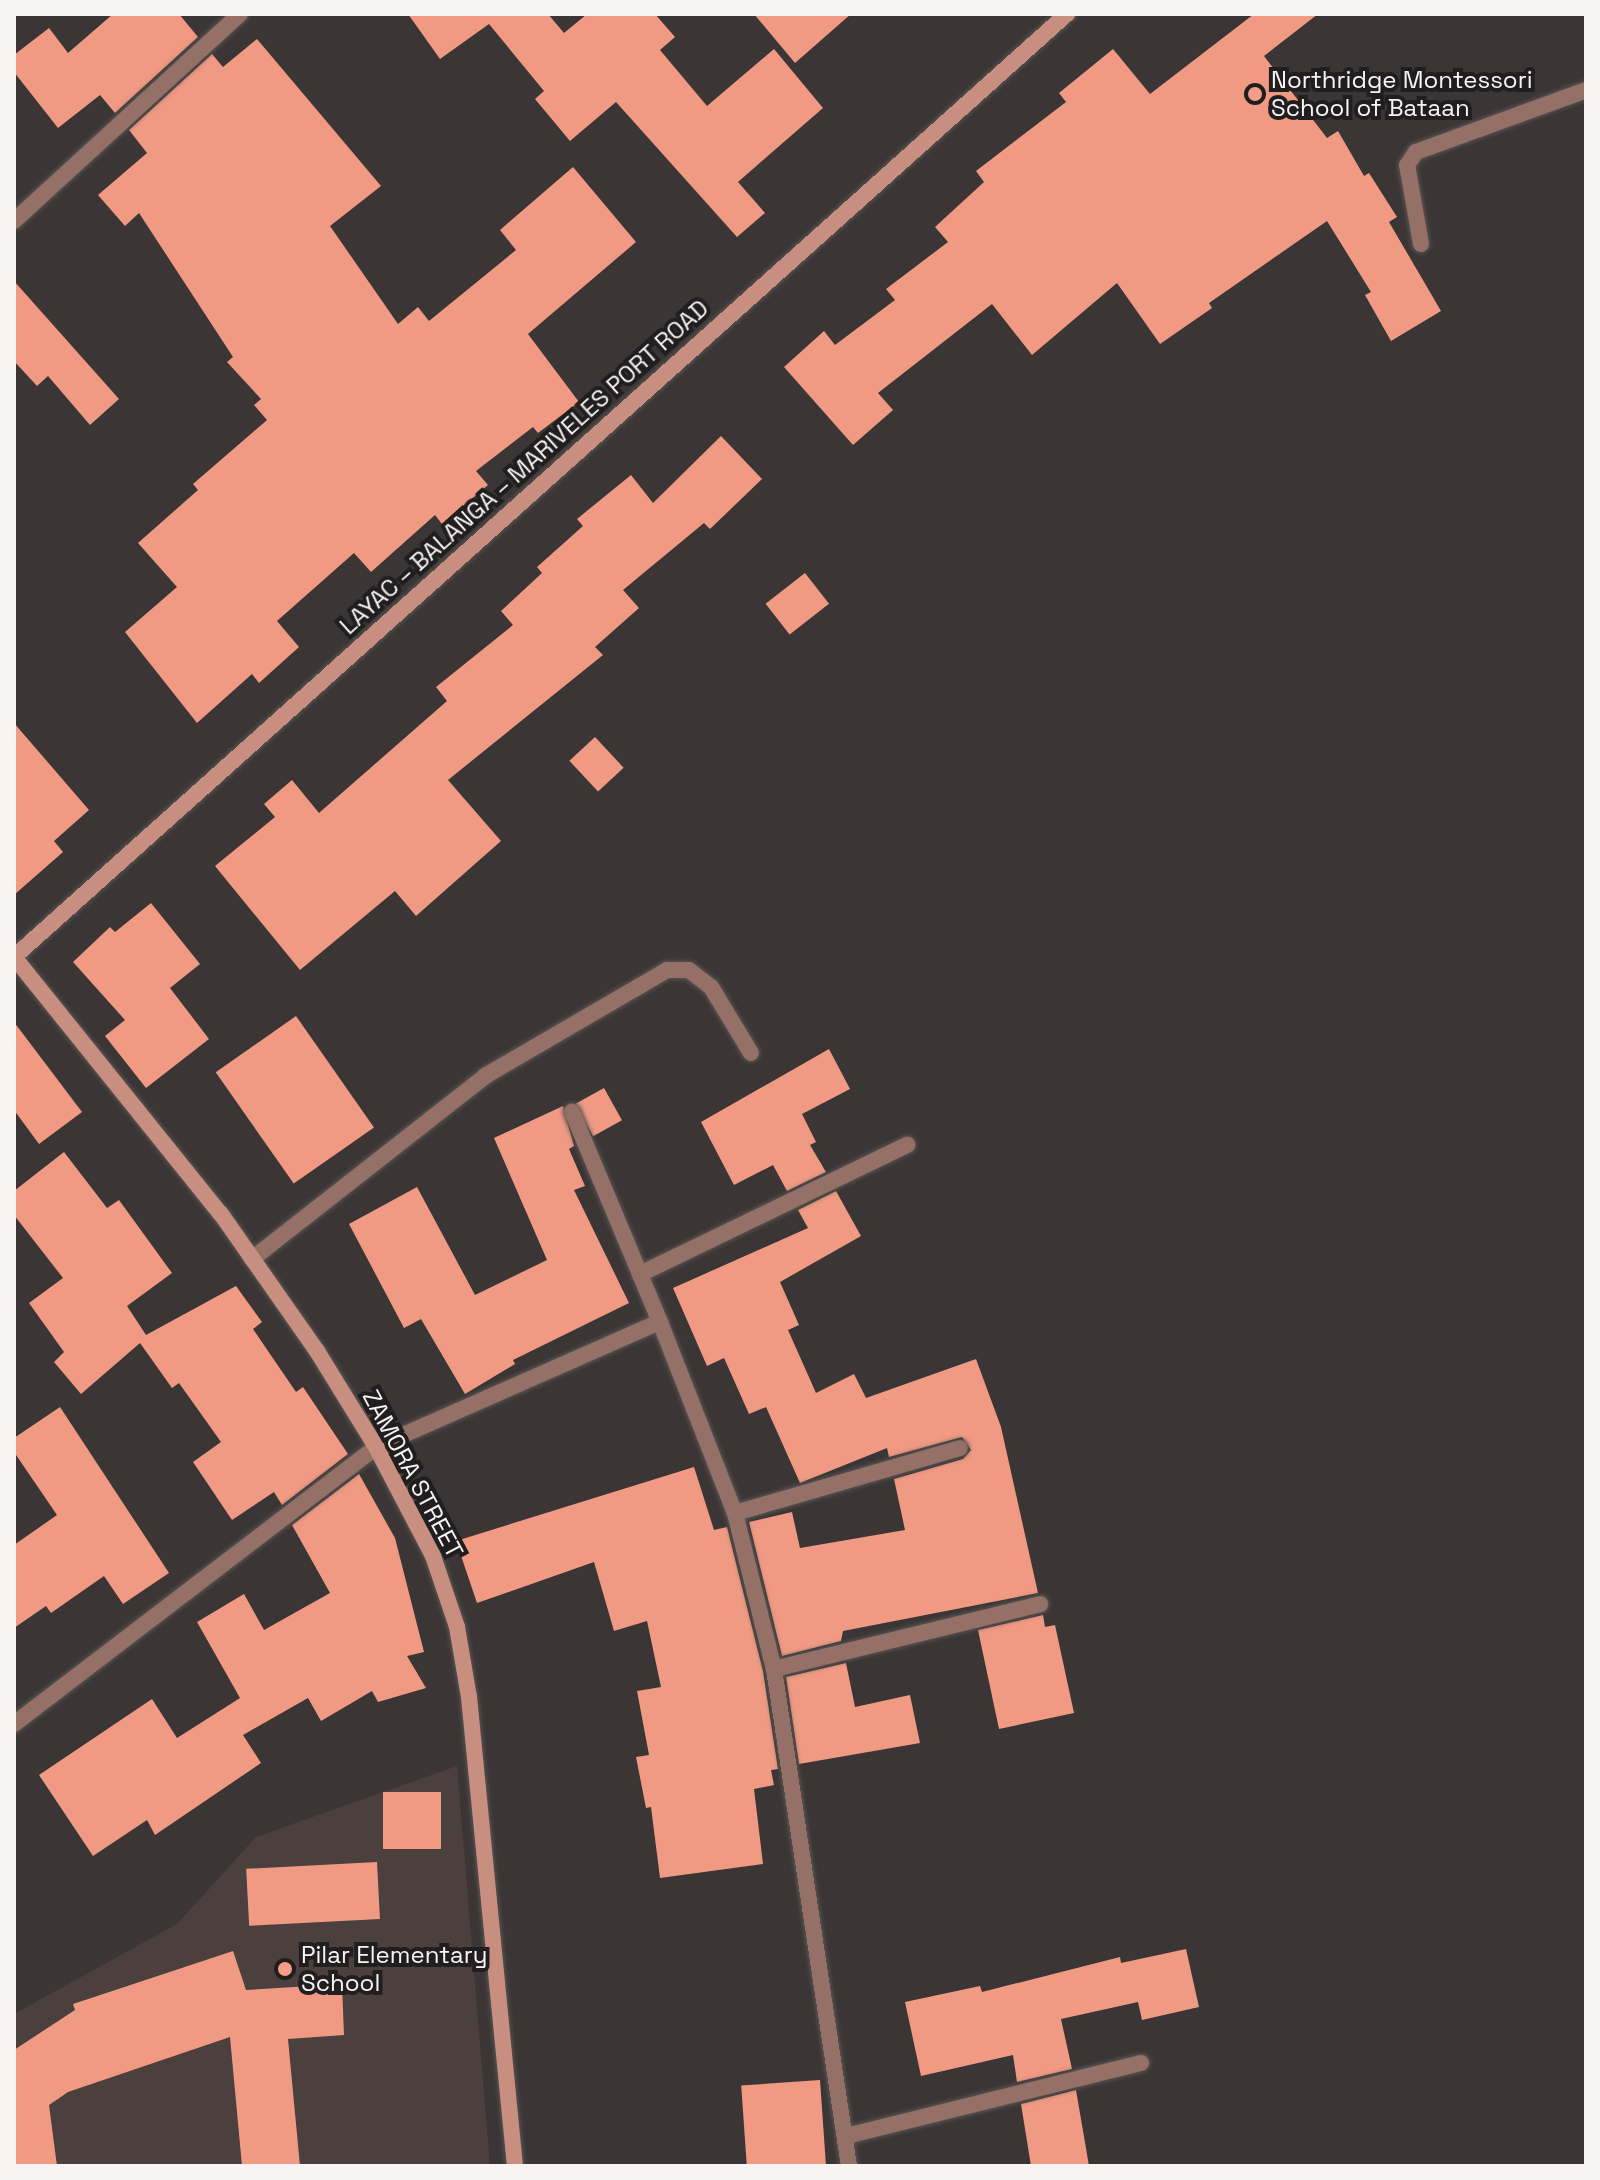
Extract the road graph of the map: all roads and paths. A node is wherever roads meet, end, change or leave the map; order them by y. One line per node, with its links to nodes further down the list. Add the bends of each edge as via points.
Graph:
1 (240, 14): 4 (street)
2 (1067, 14): 6 (main road, LAYAC – BALANGA – MARIVELES PORT ROAD)
3 (1586, 90): 5 (street, via 1416,152 1407,165)
4 (14, 221)
5 (1421, 244)
6 (14, 957): 10 (main road, ZAMORA STREET)
7 (751, 1053): 10 (street, via 711,987 689,970 667,970 485,1076)
8 (572, 1112): 11 (street)
9 (907, 1145): 11 (street)
10 (252, 1259): 13 (main road, ZAMORA STREET)
11 (640, 1274): 12 (street)
12 (660, 1322): 13 (street); 15 (street)
13 (376, 1447): 18 (street); 21 (main road, ZAMORA STREET, via 433,1556 457,1627 469,1697)
14 (960, 1448): 15 (street)
15 (735, 1513): 17 (street)
16 (1040, 1604): 17 (street)
17 (774, 1669): 20 (street)
18 (14, 1724)
19 (1141, 2063): 20 (street)
20 (846, 2136): 22 (street)
21 (515, 2166)
22 (849, 2166)

